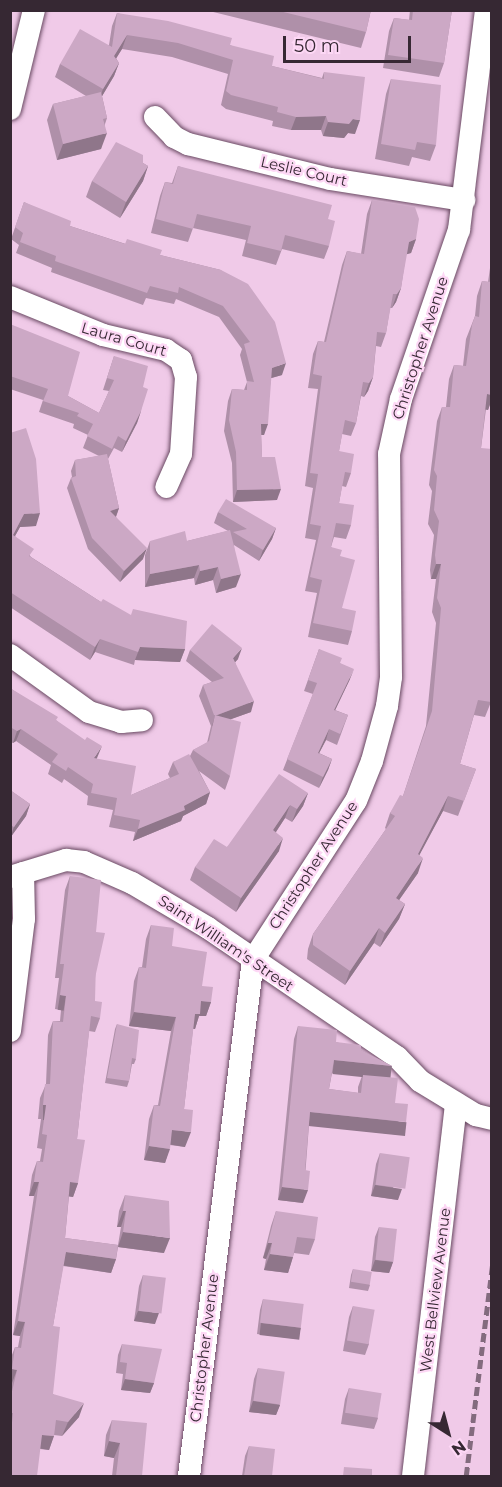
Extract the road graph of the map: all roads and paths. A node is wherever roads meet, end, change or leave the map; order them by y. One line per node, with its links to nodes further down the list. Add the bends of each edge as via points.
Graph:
1 (34, 10): 3 (street)
2 (486, 10): 5 (street, Christopher Avenue)
3 (10, 109)
4 (155, 117): 5 (street, Leslie Court, via 174,137 188,144 331,179)
5 (464, 200): 11 (street, Christopher Avenue, via 459,230 401,399 389,454 391,677 381,734 356,801)
6 (10, 297): 7 (street, Laura Court, via 103,335 166,350 181,360 186,377 181,454)
7 (166, 487)
8 (10, 655): 9 (street, via 89,712 121,722)
9 (142, 720)
10 (17, 875): 11 (street, Saint William's Street, via 51,863 84,862 162,900); 12 (street, via 24,919)
11 (253, 960): 13 (street, Saint William's Street); 17 (street, Christopher Avenue)
12 (10, 1031)
13 (397, 1057): 14 (street, Saint William's Street, via 420,1081); 15 (street, Saint William's Street, via 432,1071)
14 (456, 1103): 15 (street, Saint William's Street); 16 (street, West Bellview Avenue)
15 (490, 1115): 16 (street, via 467,1131)
16 (449, 1169): 18 (street, West Bellview Avenue)
17 (189, 1476)
18 (413, 1476)

